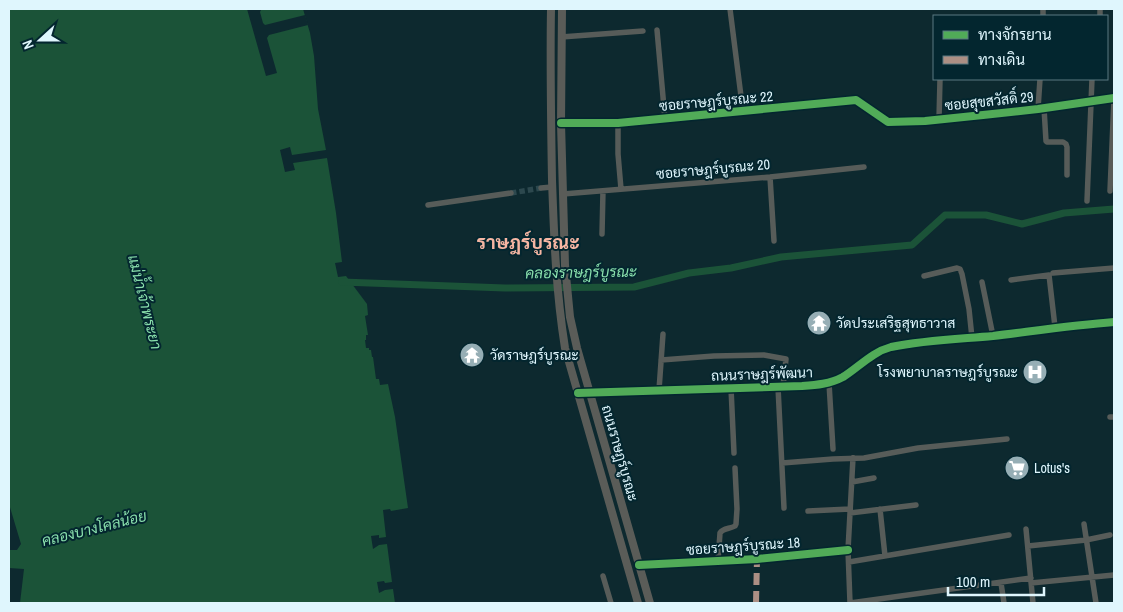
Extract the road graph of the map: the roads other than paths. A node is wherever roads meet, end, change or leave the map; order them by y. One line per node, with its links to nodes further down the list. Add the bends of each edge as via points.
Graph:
1 (551, 9): 22 (main road, ถนนราษฎร์บูรณะ)
2 (562, 9): 6 (main road, ถนนราษฎร์บูรณะ)
3 (730, 9): 14 (street)
4 (657, 30): 15 (street)
5 (643, 31): 6 (street)
6 (561, 37): 17 (main road, ถนนราษฎร์บูรณะ)
7 (940, 80): 16 (street)
8 (1040, 80): 12 (street)
9 (1092, 80): 11 (street)
10 (1114, 98): 11 (street, ซอยสุขสวัสดิ์ 29); 26 (street)
11 (1091, 100): 12 (street, ซอยสุขสวัสดิ์ 29); 29 (street)
12 (1041, 109): 16 (street, ซอยสุขสวัสดิ์ 29); 20 (street, via 1046,141 1066,144)
13 (870, 110): 14 (street, ซอยราษฎร์บูรณะ 22, via 856,100); 16 (street, ซอยสุขสวัสดิ์ 29, via 888,122)
14 (743, 112): 15 (street, ซอยราษฎร์บูรณะ 22)
15 (665, 119): 18 (street, ซอยราษฎร์บูรณะ 22)
16 (939, 119)
17 (561, 123): 18 (street, ซอยราษฎร์บูรณะ 22); 28 (main road, ถนนราษฎร์บูรณะ)
18 (618, 123): 24 (street)
19 (864, 167): 21 (street, ซอยราษฎร์บูรณะ 20)
20 (1067, 175)
21 (770, 177): 24 (street, ซอยราษฎร์บูรณะ 20); 32 (street)
22 (552, 187): 23 (street); 48 (main road, ถนนราษฎร์บูรณะ, via 560,318)
23 (542, 188)
24 (621, 189): 25 (street, ซอยราษฎร์บูรณะ 20)
25 (603, 191): 28 (street, ซอยราษฎร์บูรณะ 20); 31 (street)
26 (1110, 192)
27 (511, 193): 30 (street)
28 (563, 194): 49 (main road, ถนนราษฎร์บูรณะ, via 570,317)
29 (1087, 200)
30 (428, 205)
31 (602, 234)
32 (774, 241)
33 (1114, 268): 34 (street)
34 (1053, 273)
35 (924, 276): 42 (street, via 960,269)
36 (1011, 280): 39 (street, via 1049,275)
37 (982, 282): 41 (street)
38 (1114, 322): 39 (street, ถนนราษฎร์พัฒนา)
39 (1055, 328): 41 (street, ถนนราษฎร์พัฒนา)
40 (663, 334): 43 (street)
41 (993, 336): 42 (street, ถนนราษฎร์พัฒนา)
42 (972, 338): 44 (street, ถนนราษฎร์พัฒนา, via 889,348 870,356)
43 (661, 360): 45 (street, via 764,355 786,359); 47 (street)
44 (829, 383): 45 (street, ถนนราษฎร์พัฒนา); 51 (street)
45 (781, 387): 46 (street, ถนนราษฎร์พัฒนา); 54 (street)
46 (731, 388): 47 (street, ถนนราษฎร์พัฒนา); 52 (street)
47 (659, 390): 49 (street, ถนนราษฎร์พัฒนา)
48 (578, 393): 49 (street, ถนนราษฎร์พัฒนา); 80 (main road, ถนนราษฎร์บูรณะ)
49 (590, 393): 73 (main road, ถนนราษฎร์บูรณะ)
50 (1007, 439): 53 (street)
51 (833, 449)
52 (734, 453)
53 (853, 458): 54 (street); 57 (street)
54 (782, 463): 59 (street)
55 (735, 468): 71 (street, via 736,524 720,533)
56 (874, 478): 57 (street)
57 (852, 482): 62 (street)
58 (916, 505): 60 (street)
59 (784, 508)
60 (880, 509): 62 (street); 70 (street)
61 (808, 511): 62 (street)
62 (850, 511): 69 (street)
63 (1084, 524): 67 (street)
64 (1026, 529): 68 (street)
65 (1009, 535): 70 (street)
66 (1110, 536): 67 (street)
67 (1086, 540): 68 (street); 76 (street)
68 (1028, 546): 77 (street)
69 (848, 550): 71 (street, ซอยราษฎร์บูรณะ 18); 72 (street)
70 (885, 556): 72 (street)
71 (718, 561): 73 (street, ซอยราษฎร์บูรณะ 18)
72 (849, 562): 83 (street)
73 (639, 565): 82 (main road, ถนนราษฎร์บูรณะ)
74 (1114, 574): 76 (street)
75 (604, 576): 81 (street)
76 (1092, 577): 77 (street); 87 (street)
77 (1031, 581): 78 (street); 86 (street)
78 (1001, 582): 79 (street); 85 (street)
79 (914, 594): 83 (street); 84 (street)
80 (636, 602)
81 (611, 603)
82 (650, 603)
83 (850, 603)
84 (916, 603)
85 (1004, 603)
86 (1034, 603)
87 (1096, 603)

